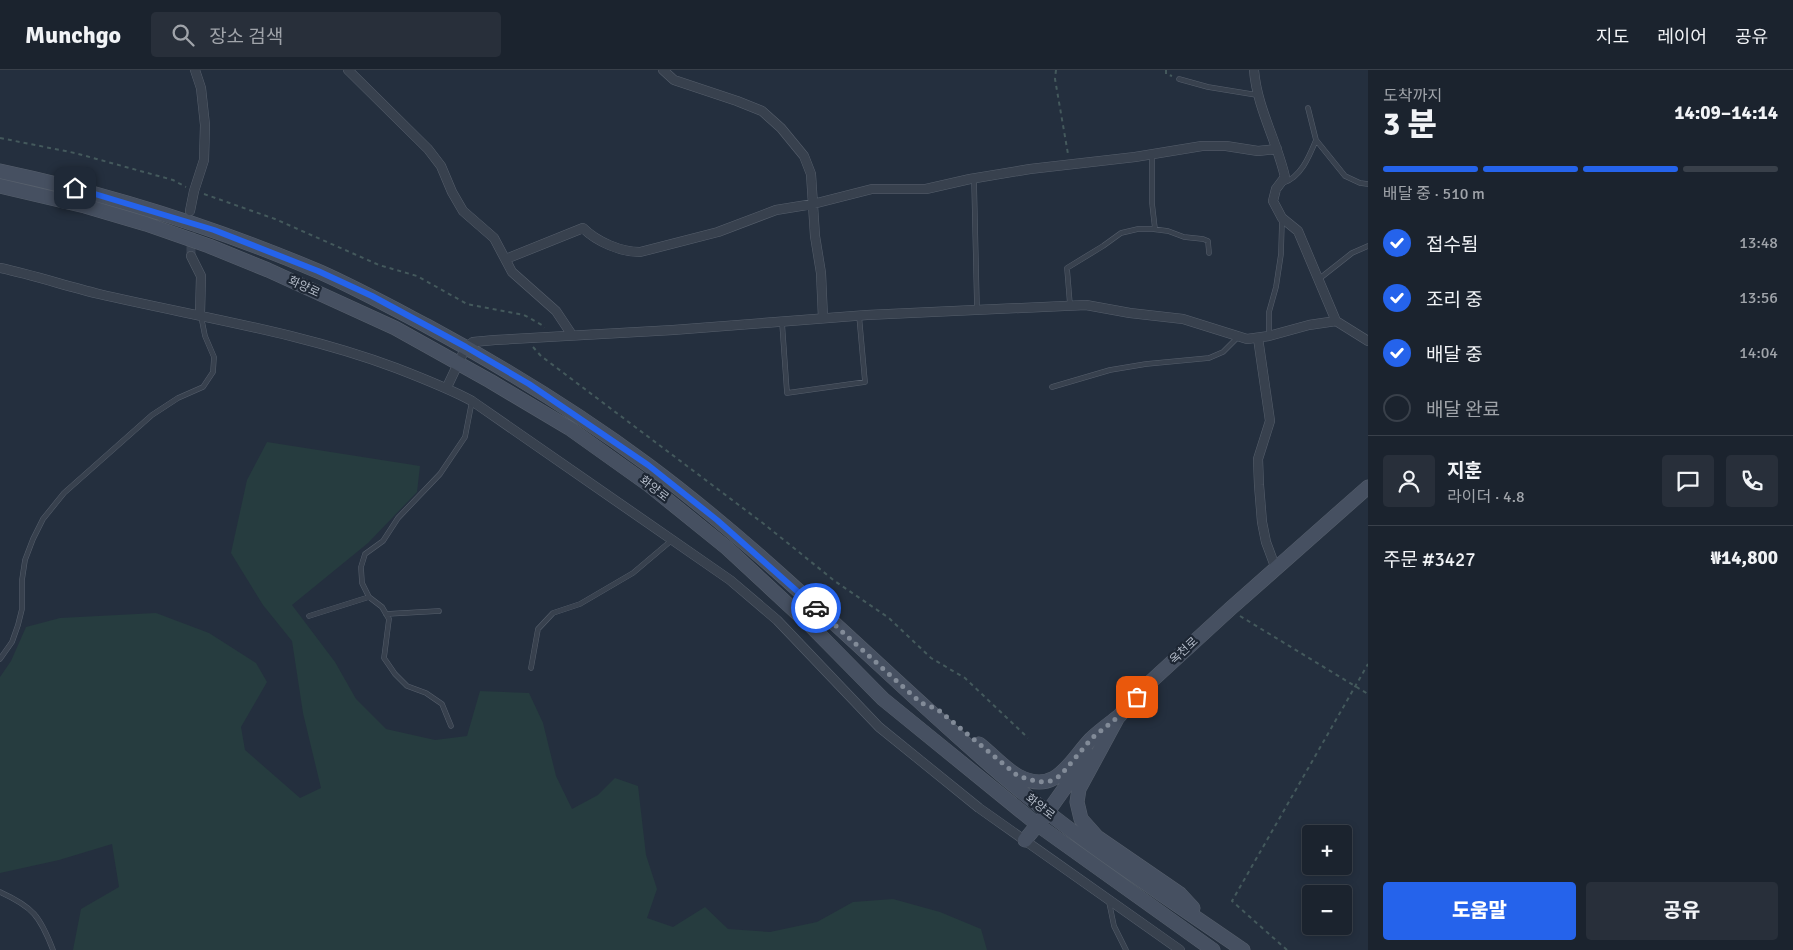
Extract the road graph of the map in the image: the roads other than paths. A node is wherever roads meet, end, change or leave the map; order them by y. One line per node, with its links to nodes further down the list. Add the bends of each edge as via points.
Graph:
1 (195, 70): 17 (street, via 201,88 205,125 204,160)
2 (348, 70): 23 (street, via 428,149 441,166 462,210 494,238)
3 (663, 70): 16 (street, via 674,80 762,111 804,156 811,174)
4 (1254, 70): 6 (street)
5 (1178, 79): 6 (lane)
6 (1259, 95): 9 (street)
7 (1308, 108): 8 (lane)
8 (1316, 140): 13 (lane, via 1307,160 1292,180); 14 (lane, via 1345,176)
9 (1277, 150): 10 (street, via 1202,146); 13 (street, via 1285,178)
10 (1152, 154): 12 (street); 19 (lane, via 1152,203)
11 (0, 171): 38 (main road, 화양로, via 92,192 214,230 372,296)
12 (974, 178): 16 (street, via 926,189 872,189); 27 (lane)
13 (1280, 184): 18 (street, via 1273,200)
14 (1368, 184)
15 (0, 186): 39 (main road, 화양로, via 94,208 209,246 394,328)
16 (813, 204): 23 (street, via 776,210 718,232 640,252 629,252 602,241 583,228); 30 (street)
17 (190, 211)
18 (1282, 218): 25 (street, via 1298,231); 35 (lane, via 1281,254 1269,312)
19 (1156, 230): 21 (lane, via 1202,239 1208,242); 26 (lane, via 1138,229 1121,233 1067,268)
20 (1368, 246): 25 (lane, via 1352,253)
21 (1209, 253)
22 (191, 256): 28 (street, via 201,276)
23 (506, 259): 33 (street, via 512,272 556,311)
24 (0, 268): 28 (street, via 97,294)
25 (1319, 279): 32 (street)
26 (1070, 305): 27 (street); 34 (street, via 1183,319)
27 (977, 309): 29 (street)
28 (200, 314): 40 (street, via 370,359); 50 (lane, via 214,357 213,372 203,387 152,415 64,494 43,519 25,560 18,625 12,642)
29 (859, 315): 30 (street); 31 (lane, via 865,382 788,393)
30 (823, 318): 31 (street)
31 (782, 321): 33 (street)
32 (1336, 321): 35 (street); 37 (street)
33 (572, 335): 38 (street, via 473,342)
34 (1239, 336): 36 (street); 41 (lane, via 1223,352 1209,358 1110,370)
35 (1270, 336): 36 (street)
36 (1258, 338): 45 (street, via 1270,421 1258,459 1259,485 1266,542)
37 (1368, 342)
38 (466, 347): 39 (street); 52 (main road, 화양로, via 529,384 648,465 717,520)
39 (458, 363): 40 (street); 56 (main road, 화양로, via 568,428 663,496 755,572 883,698)
40 (447, 387): 42 (street)
41 (1052, 387)
42 (472, 401): 44 (street); 46 (lane, via 465,437 440,474 398,518 383,541 365,554 361,566 362,583)
43 (1368, 487): 45 (main road, 옥천로)
44 (672, 540): 51 (lane, via 625,577 580,604 554,613 538,629); 57 (street, via 730,580 777,620 879,728 979,808)
45 (1276, 569): 53 (main road, 옥천로, via 1146,686)
46 (369, 597): 48 (lane, via 382,606); 49 (lane)
47 (439, 611): 48 (lane)
48 (386, 614): 54 (lane, via 389,619 384,658 406,686 426,693 442,704)
49 (309, 616)
50 (0, 658)
51 (531, 668)
52 (921, 703): 53 (main road, via 937,709 1018,776 1038,782 1060,776 1092,738); 55 (main road, 화양로)
53 (1118, 717): 55 (main road, 옥천로); 60 (main road, via 1079,789 1077,802 1081,820 1097,836 1180,894)
54 (451, 726)
55 (1047, 813): 56 (main road, 옥천로); 60 (main road, 화양로)
56 (1038, 825): 57 (main road, 옥천로); 64 (main road, 화양로)
57 (1025, 840): 59 (street)
58 (0, 892): 61 (lane, via 31,909 43,925)
59 (1109, 900): 62 (lane, via 1114,926); 63 (street)
60 (1210, 927): 65 (main road, 화양로)
61 (53, 950)
62 (1126, 950)
63 (1180, 950)
64 (1213, 950)
65 (1243, 950)

